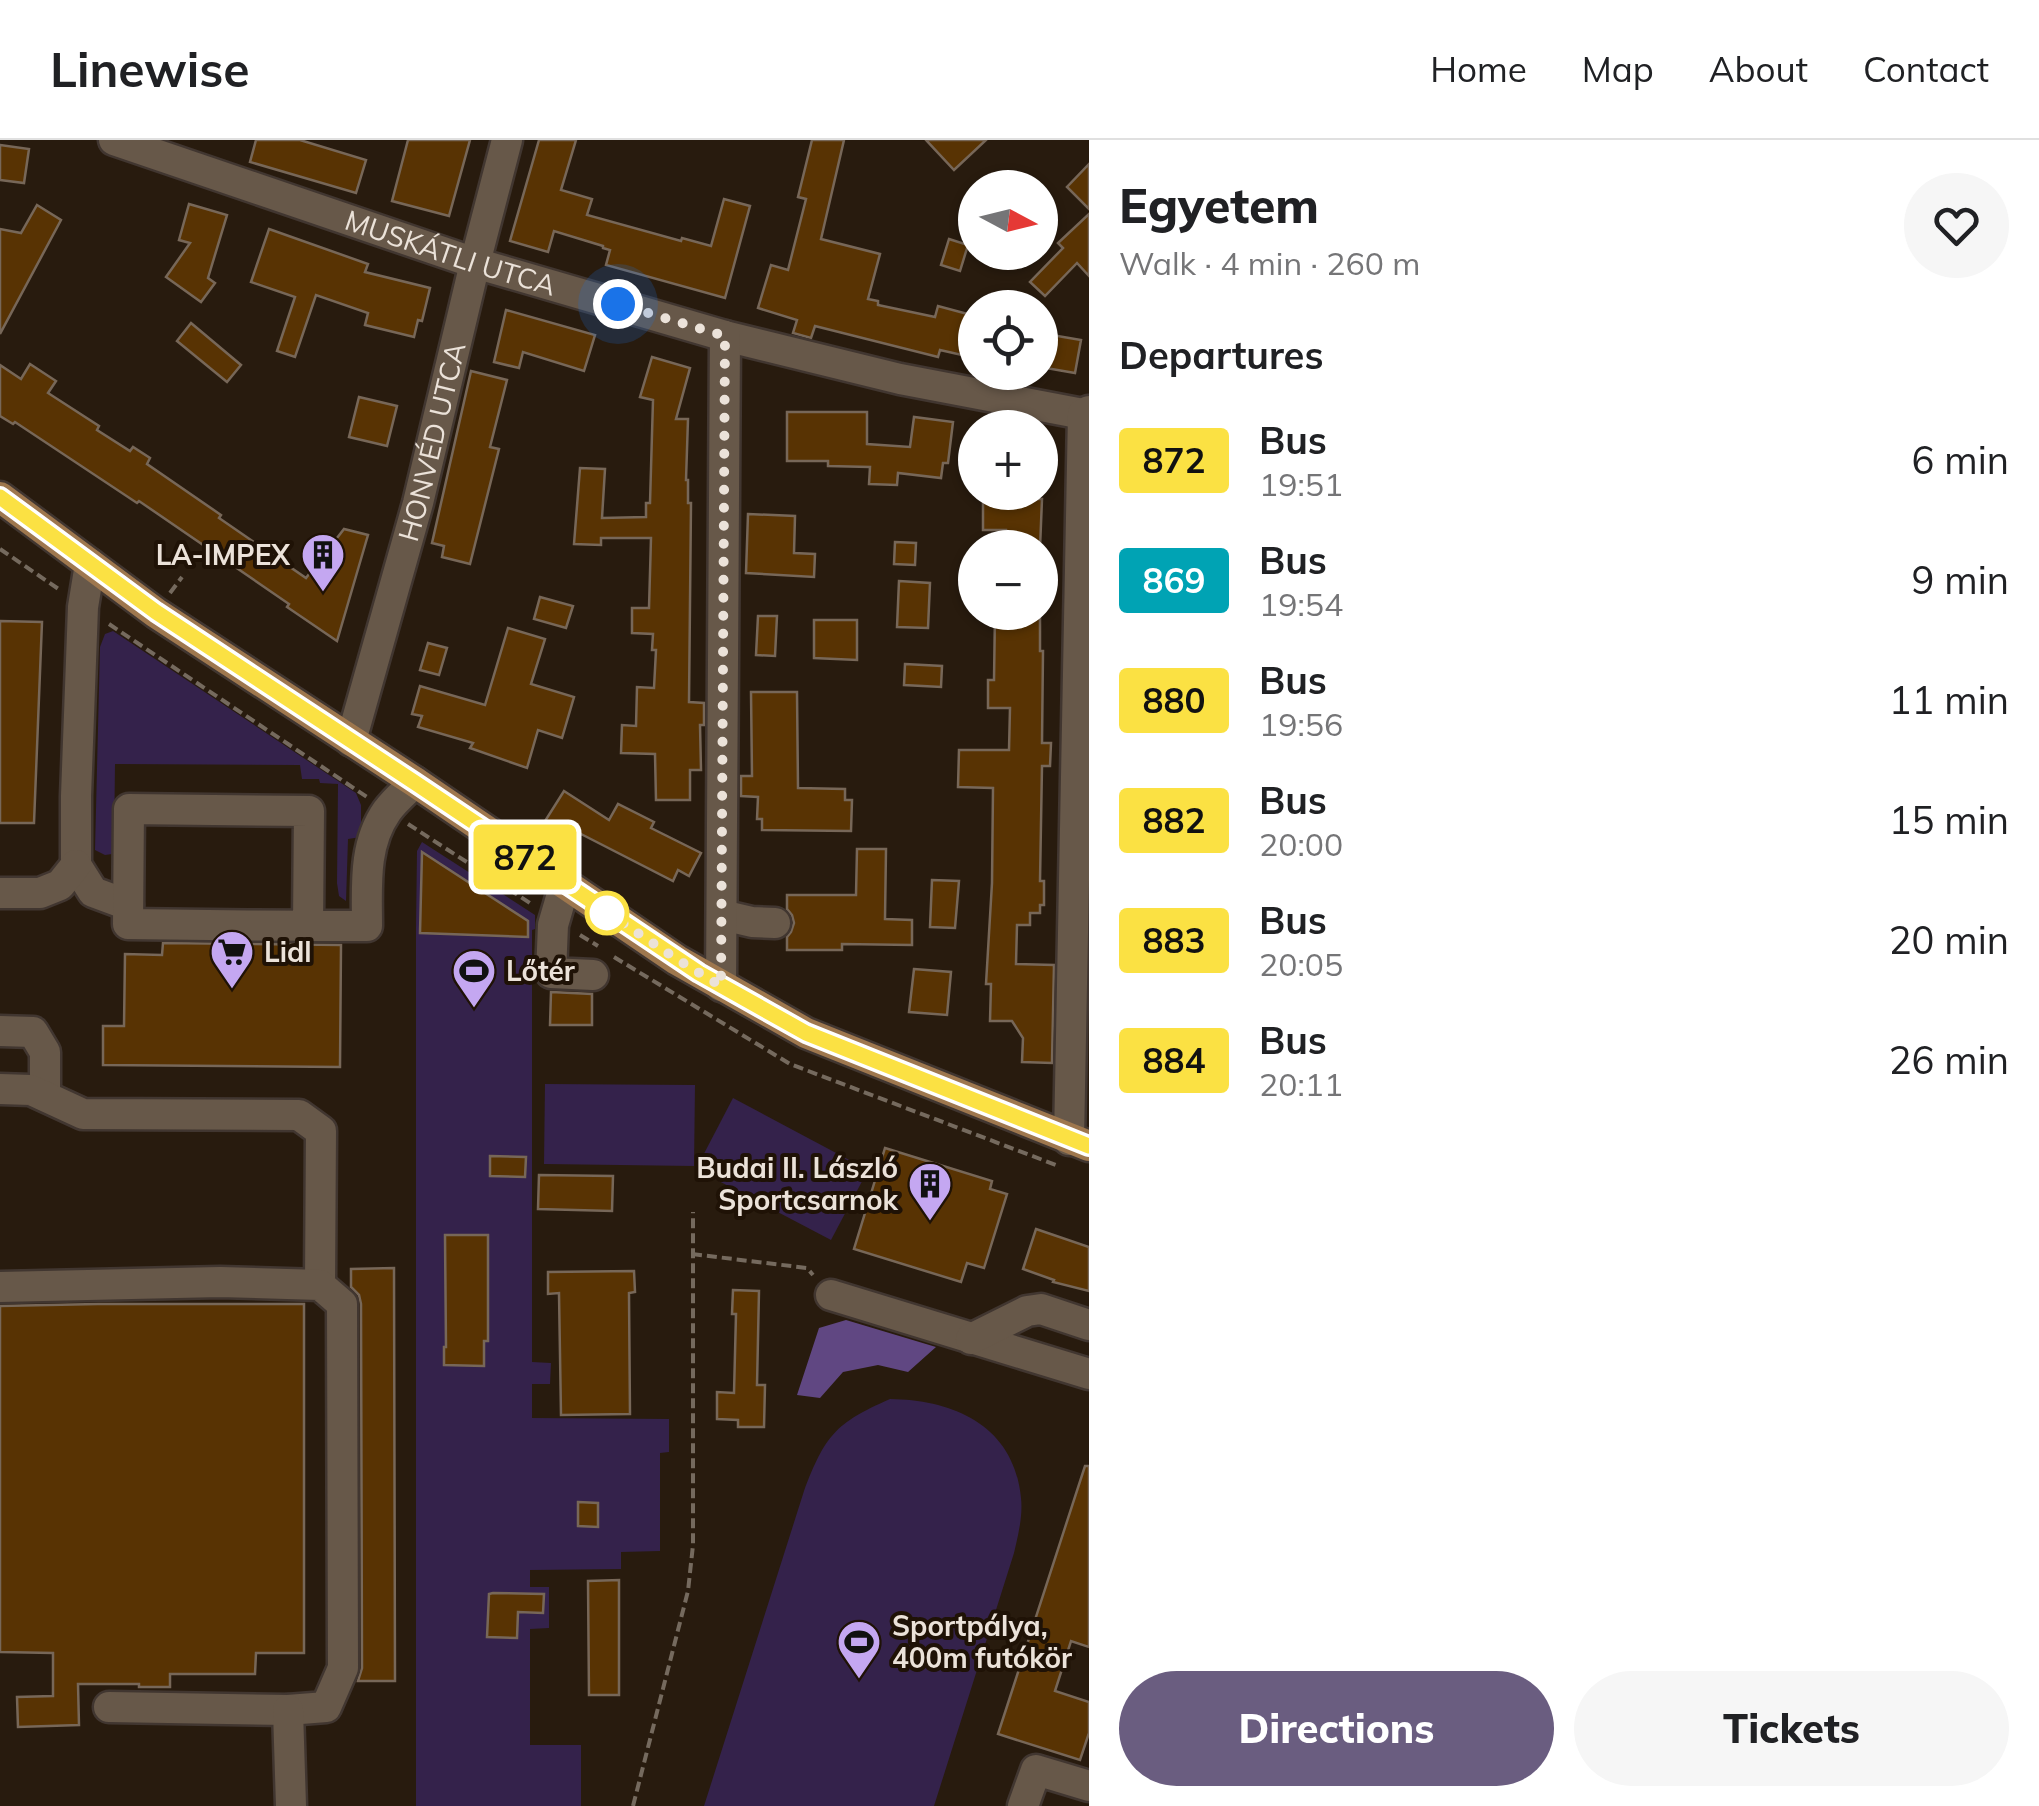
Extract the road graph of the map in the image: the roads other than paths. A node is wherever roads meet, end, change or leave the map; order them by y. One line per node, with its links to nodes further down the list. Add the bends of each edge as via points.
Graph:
1 (114, 140): 3 (street, MUSKÁTLI UTCA)
2 (507, 140): 3 (street, HONVÉD UTCA)
3 (475, 263): 4 (street, MUSKÁTLI UTCA); 8 (street, HONVÉD UTCA)
4 (725, 336): 5 (street, MUSKÁTLI UTCA, via 900,379); 14 (street)
5 (1086, 412): 22 (street)
6 (3, 502): 7 (main road)
7 (90, 564): 8 (main road); 10 (street)
8 (352, 740): 9 (main road)
9 (414, 782): 11 (main road); 16 (street, via 374,835 367,926)
10 (76, 866): 12 (street, via 60,885); 13 (street, via 93,892)
11 (565, 884): 17 (street, via 553,925 551,973); 18 (main road)
12 (0, 893)
13 (128, 905): 16 (street, via 128,924); 16 (street, via 129,809 308,811)
14 (722, 916): 15 (street); 18 (street)
15 (774, 923)
16 (308, 926)
17 (593, 976)
18 (721, 986): 22 (main road, via 806,1033)
19 (0, 1031): 21 (street, via 32,1032 44,1052)
20 (0, 1089): 21 (street)
21 (45, 1096): 23 (street, via 83,1114 299,1115 321,1132)
22 (1079, 1143)
23 (320, 1285): 24 (street); 30 (street, via 342,1304 343,1668 326,1707)
24 (0, 1287)
25 (831, 1294): 27 (street)
26 (1089, 1325): 27 (street, via 1027,1311)
27 (971, 1339): 28 (street)
28 (1089, 1374)
29 (109, 1707): 30 (street)
30 (288, 1710): 32 (street)
31 (1089, 1786): 33 (street, via 1036,1770)
32 (291, 1806)
33 (1024, 1806)

